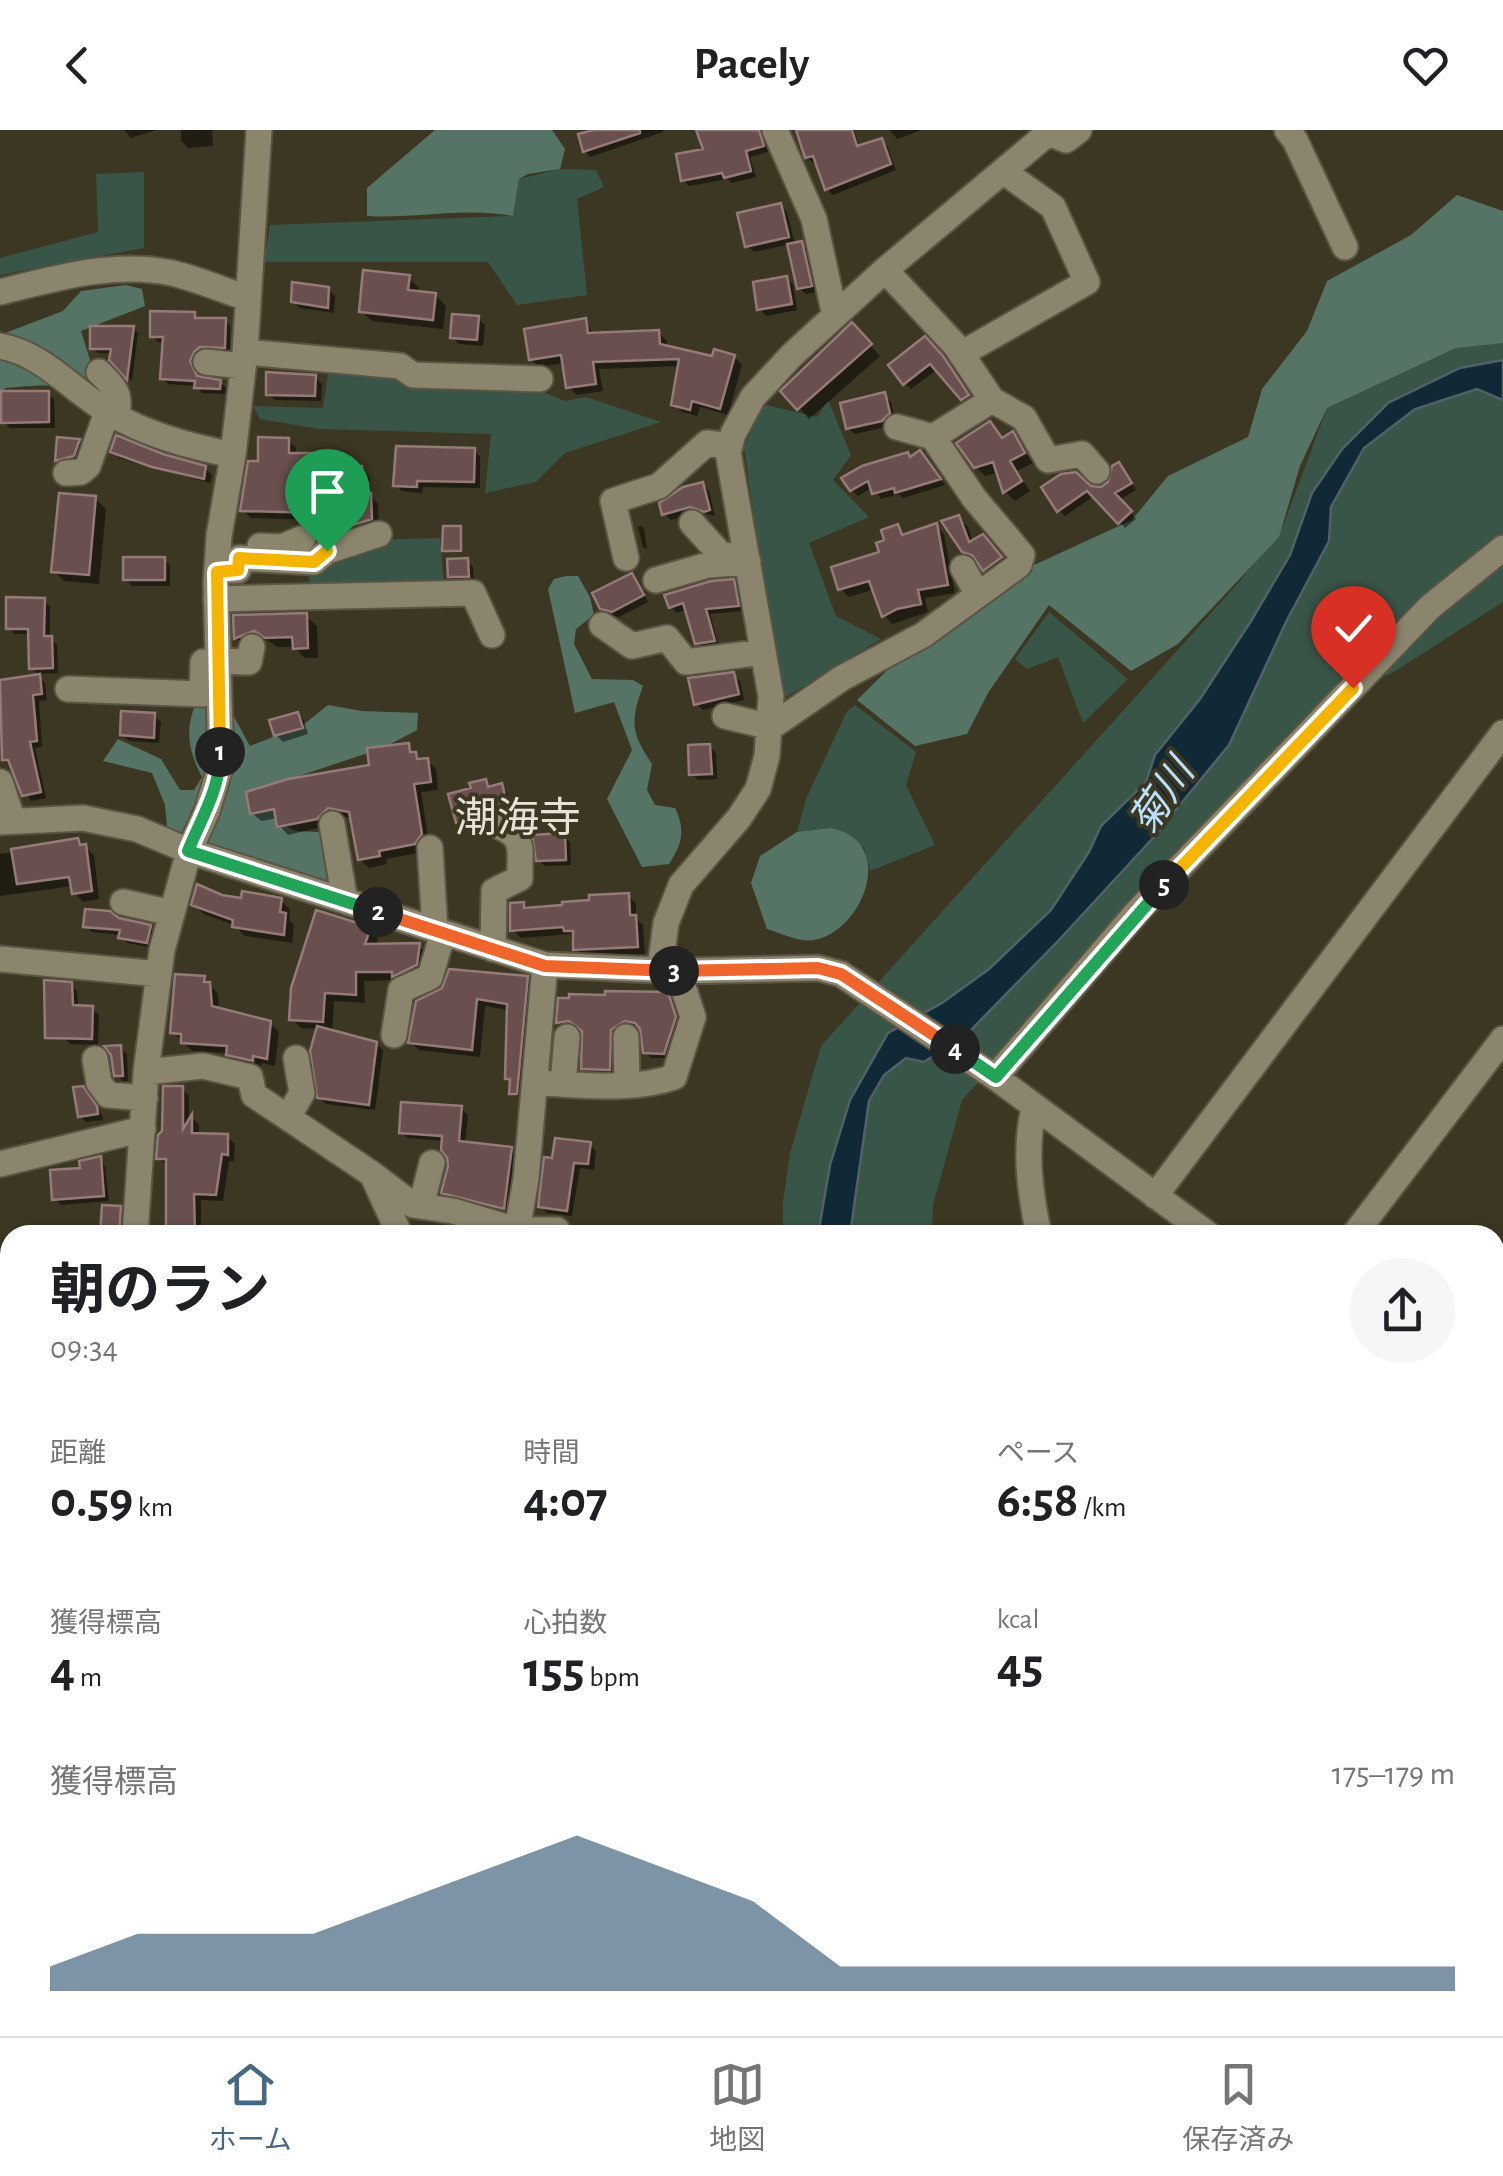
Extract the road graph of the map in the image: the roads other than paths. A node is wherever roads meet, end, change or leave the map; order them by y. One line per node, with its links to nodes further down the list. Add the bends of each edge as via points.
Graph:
1 (260, 130): 10 (street)
2 (775, 130): 11 (street, via 814,219)
3 (1079, 130): 5 (street, via 1066,140)
4 (1287, 130): 7 (street)
5 (1051, 132): 6 (street)
6 (1004, 172): 8 (street); 13 (street, via 1053,207 1087,282)
7 (1345, 247)
8 (885, 270): 11 (street); 13 (street)
9 (0, 292): 10 (street, via 74,273 131,269 172,273)
10 (247, 298): 14 (street)
11 (834, 316): 22 (street, via 753,397)
12 (0, 346): 19 (street, via 42,364)
13 (960, 354): 18 (street)
14 (244, 359): 15 (street); 17 (street, via 400,366 413,375); 23 (street)
15 (206, 362)
16 (99, 372): 19 (street, via 116,389 120,402)
17 (540, 378)
18 (992, 400): 21 (street); 24 (street, via 1024,418 1048,460 1082,454)
19 (112, 414): 23 (street, via 157,436); 25 (street, via 88,466)
20 (897, 426): 21 (street)
21 (933, 437): 26 (street)
22 (730, 446): 33 (street, via 707,443 659,486 612,501); 34 (street)
23 (233, 454): 31 (street)
24 (1096, 472)
25 (66, 473)
26 (974, 498): 27 (street); 38 (street, via 1022,554 1019,565)
27 (948, 504)
28 (692, 524): 34 (street, via 722,556)
29 (379, 534): 36 (street, via 314,562 239,558 238,570)
30 (303, 538): 31 (street, via 282,548)
31 (218, 544): 36 (street)
32 (1503, 548): 70 (street, via 1430,607)
33 (626, 558)
34 (747, 558): 37 (street); 43 (street)
35 (963, 568): 38 (street)
36 (217, 572): 39 (street)
37 (656, 580)
38 (977, 594): 47 (street)
39 (217, 609): 41 (street, via 473,593); 44 (street); 45 (street, via 205,622 202,694)
40 (602, 625): 43 (street, via 632,646 667,638 686,662)
41 (492, 635)
42 (252, 647): 44 (street, via 249,662)
43 (764, 652): 47 (street)
44 (218, 661): 54 (street, via 220,765)
45 (68, 689)
46 (725, 716): 47 (street)
47 (771, 727): 62 (street, via 758,789 681,885 666,922)
48 (1503, 733): 81 (street)
49 (0, 782): 50 (street)
50 (7, 822): 54 (street, via 84,818 137,828)
51 (332, 824): 55 (street)
52 (496, 825): 59 (street, via 519,840 520,878 494,892)
53 (430, 848): 58 (street)
54 (188, 851): 55 (street); 57 (street)
55 (345, 901): 58 (street)
56 (123, 902): 57 (street)
57 (172, 913): 63 (street)
58 (439, 932): 59 (street); 64 (street, via 430,976 401,990)
59 (493, 949): 61 (street)
60 (0, 959): 63 (street)
61 (545, 966): 62 (street); 71 (street)
62 (669, 971): 70 (street, via 818,968 841,974); 73 (street, via 693,1018 674,1076)
63 (159, 974): 74 (street)
64 (394, 1035)
65 (566, 1037): 72 (street)
66 (626, 1037): 73 (street)
67 (1503, 1039): 89 (street)
68 (296, 1058): 76 (street, via 302,1093)
69 (95, 1059): 74 (street, via 108,1095)
70 (991, 1074): 75 (street)
71 (534, 1083): 72 (street); 86 (street)
72 (563, 1084): 73 (street)
73 (627, 1084)
74 (146, 1085): 76 (street, via 211,1055 250,1077 254,1095); 77 (street)
75 (1034, 1108): 81 (street); 87 (street, via 1028,1162)
76 (288, 1118): 80 (street)
77 (143, 1128): 79 (street); 83 (street)
78 (432, 1163): 82 (street)
79 (0, 1164)
80 (372, 1174): 82 (street); 84 (street)
81 (1155, 1196): 88 (street)
82 (421, 1206): 85 (street)
83 (136, 1225)
84 (395, 1225)
85 (500, 1225)
86 (518, 1225)
87 (1037, 1225)
88 (1195, 1225)
89 (1362, 1225)

